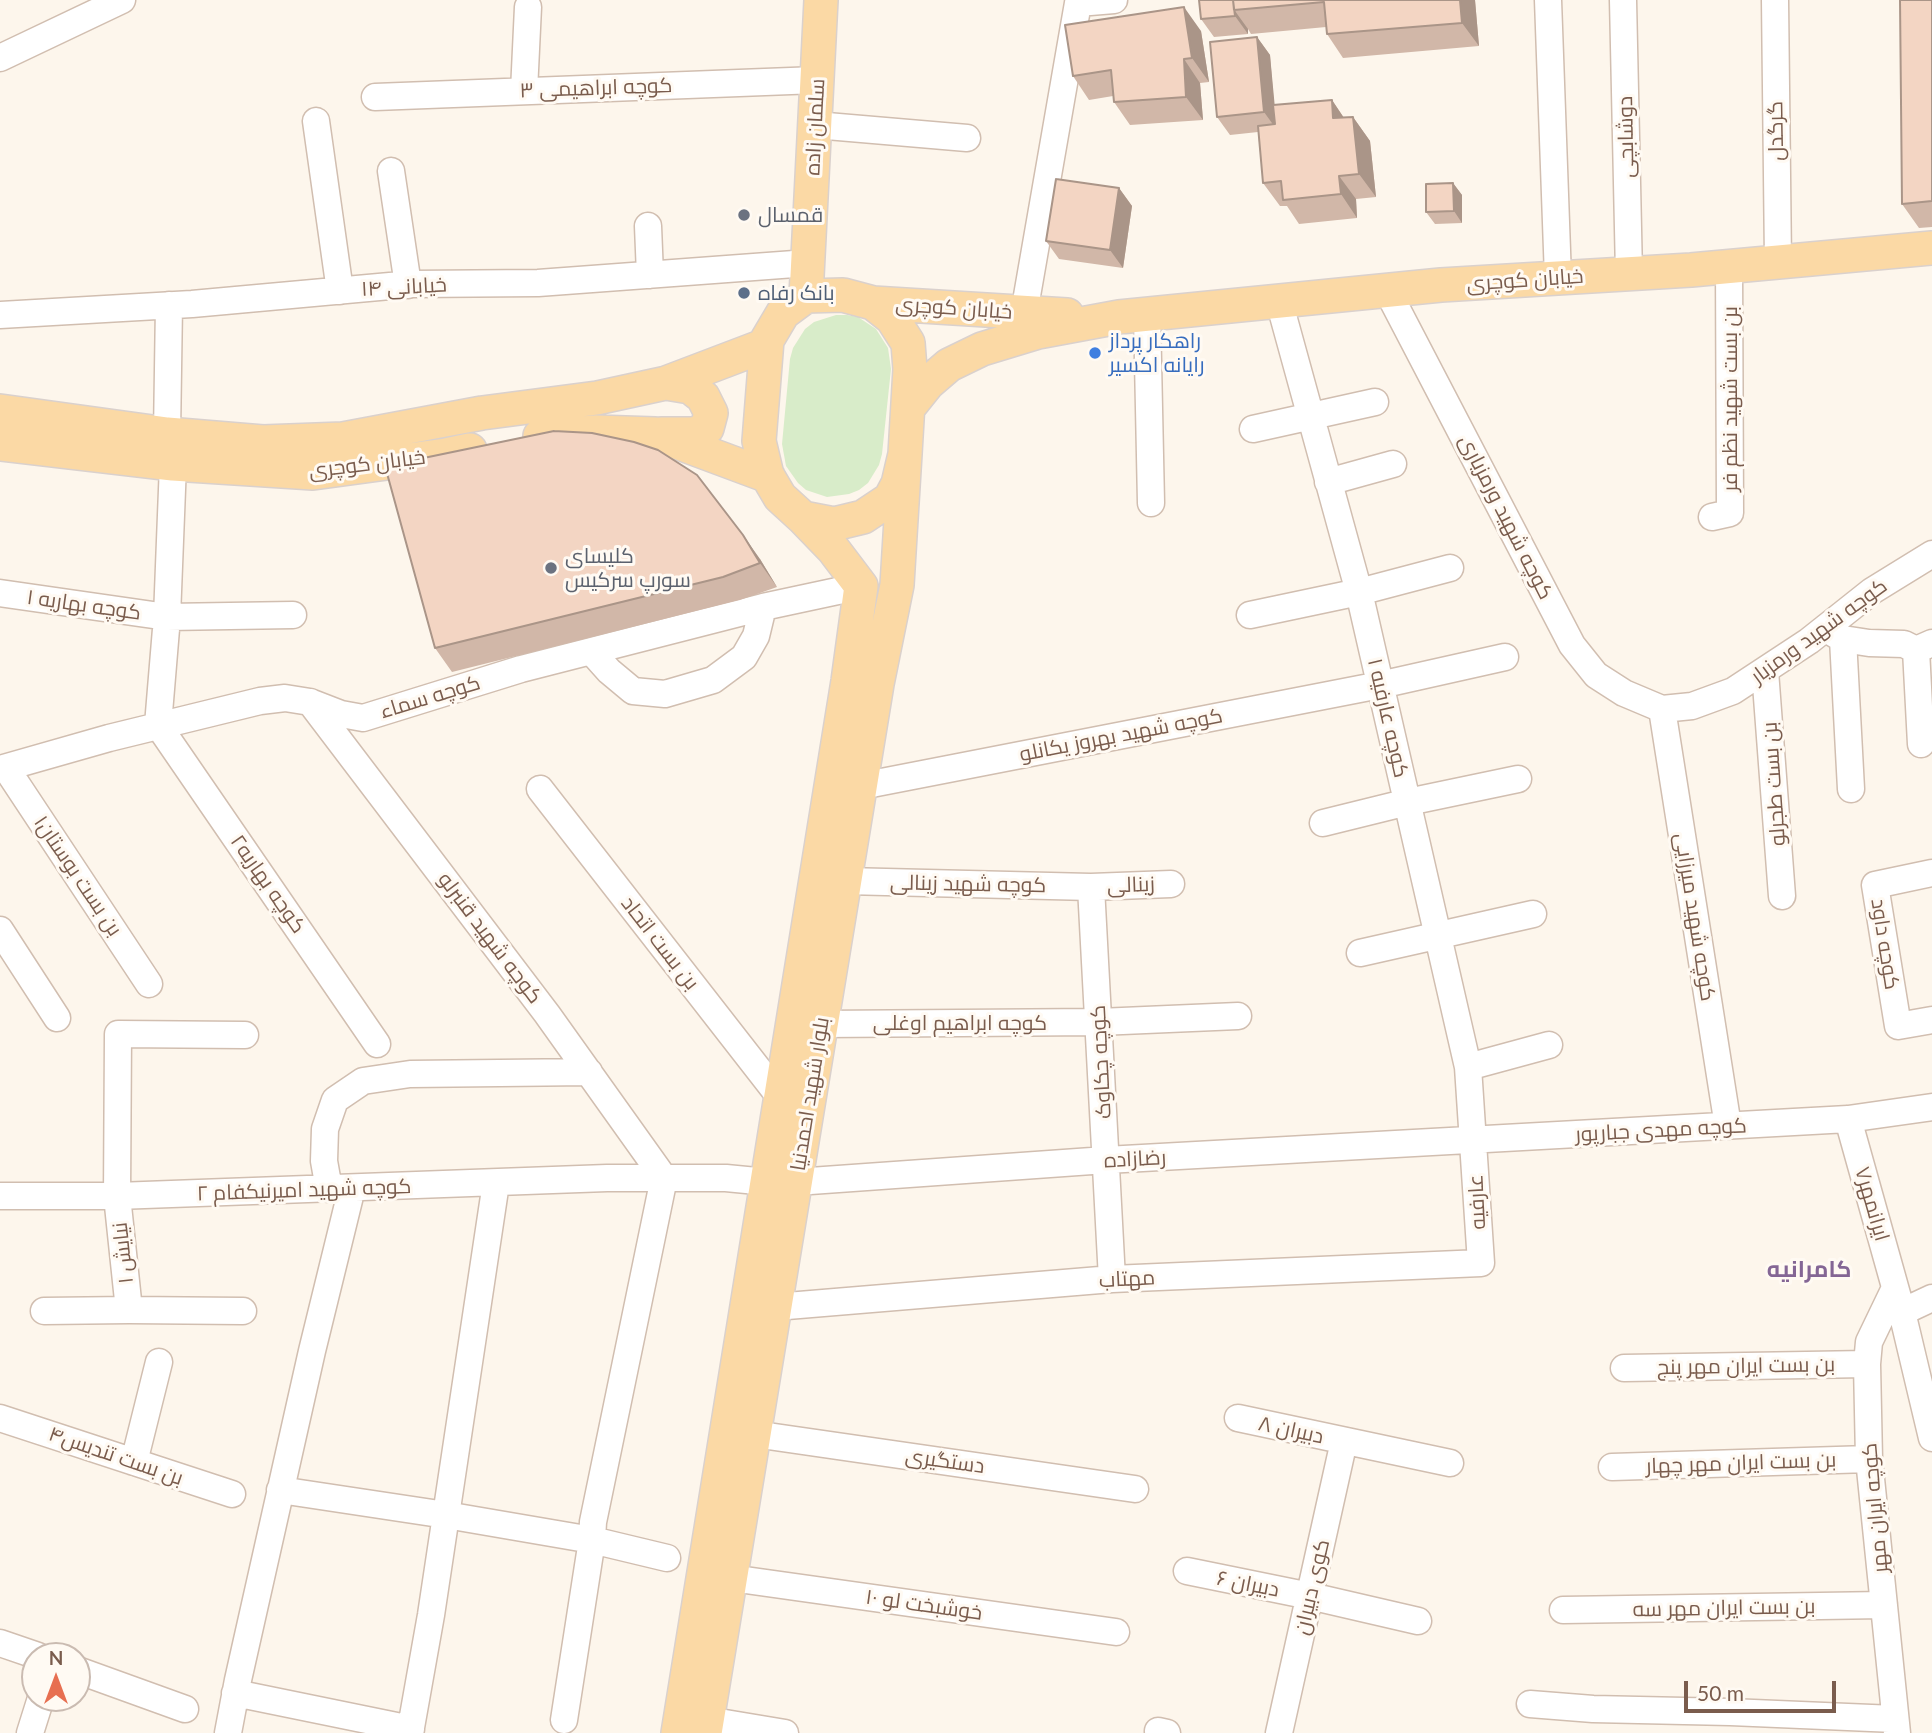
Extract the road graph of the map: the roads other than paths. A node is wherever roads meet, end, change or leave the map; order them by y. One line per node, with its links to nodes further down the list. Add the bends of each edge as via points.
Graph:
1 (122, 0): 8 (street)
2 (821, 0): 9 (main road, سلمان زاده)
3 (1114, 0): 31 (street, via 1078,4)
4 (1548, 0): 23 (street)
5 (1623, 0): 21 (street, دوشابچی)
6 (1775, 0): 19 (street, گرگدل)
7 (528, 8): 10 (street)
8 (0, 58)
9 (817, 80): 10 (street, کوچه ابراهیمی ۳); 13 (main road, سلمان زاده)
10 (524, 91): 11 (street, کوچه ابراهیمی ۳)
11 (375, 97)
12 (316, 121): 26 (street)
13 (815, 125): 14 (street); 18 (main road, سلمان زاده)
14 (967, 138)
15 (391, 171): 24 (street)
16 (648, 226): 22 (street)
17 (1932, 248): 19 (main road, خیابان کوچری)
18 (808, 262): 22 (street, خیابانی ۱۴); 27 (main road, سلمان زاده)
19 (1778, 262): 20 (main road, خیابان کوچری)
20 (1729, 266): 21 (main road, خیابان کوچری); 49 (street, بن بست شهید نظم فر, via 1730,513)
21 (1629, 274): 23 (main road, خیابان کوچری)
22 (650, 275): 24 (street, خیابانی ۱۴)
23 (1558, 278): 25 (main road, خیابان کوچری)
24 (408, 285): 26 (street, خیابانی ۱۴)
25 (1387, 290): 28 (main road, خیابان کوچری); 68 (street, کوچه شهید ورمزیاری, via 1572,645 1596,675)
26 (341, 291): 30 (street, خیابانی ۱۴)
27 (806, 296): 29 (main road, via 843,295); 34 (main road, via 783,313)
28 (1279, 301): 33 (main road, خیابان کوچری); 39 (street, کوچه عارفیه ۱)
29 (873, 303): 31 (main road, خیابان کوچری); 37 (main road, via 892,318 908,343)
30 (169, 305): 32 (street, خیابانی ۱۴); 43 (street)
31 (1024, 313): 33 (main road, خیابان کوچری)
32 (0, 315)
33 (1133, 316): 37 (main road, خیابان کوچری, via 1038,332 982,349 949,365); 48 (street)
34 (766, 345): 35 (main road, خیابان کوچری); 46 (main road, via 759,441)
35 (666, 383): 41 (main road, via 691,387 704,397 711,413 707,428 695,434); 43 (main road, خیابان کوچری, via 343,439)
36 (1375, 402): 39 (street)
37 (908, 408): 44 (main road)
38 (0, 411): 43 (main road, خیابان کوچری)
39 (1311, 417): 40 (street); 47 (street, کوچه عارفیه ۱)
40 (1253, 429)
41 (655, 434): 43 (main road, خیابان کوچری, via 540,436 446,455 313,473); 46 (main road, خیابان کوچری)
42 (0, 444): 43 (main road, خیابان کوچری)
43 (170, 449): 60 (street)
44 (905, 454): 50 (main road, via 890,499 863,517 834,524); 53 (main road, بلوار شهید احمدنیا)
45 (1393, 464): 47 (street)
46 (768, 476): 50 (main road, via 780,497)
47 (1328, 482): 55 (street, کوچه عارفیه ۱)
48 (1151, 503)
49 (1712, 517)
50 (803, 518): 54 (main road)
51 (1932, 554): 61 (street, کوچه شهید ورمزیار, via 1872,591)
52 (1450, 568): 55 (street)
53 (897, 585): 54 (main road, via 890,561 880,557 865,567); 73 (main road, بلوار شهید احمدنیا)
54 (861, 586): 57 (street, کوچه سماء); 98 (main road, بلوار شهید احمدنیا)
55 (1359, 592): 59 (street); 66 (street, کوچه عارفیه ۱)
56 (0, 593): 60 (street, کوچه بهاریه ۱)
57 (763, 607): 63 (street, کوچه سماء); 63 (street, via 757,636 744,657 713,680 665,694 634,691)
58 (293, 615): 60 (street, کوچه بهاریه ۱)
59 (1250, 615)
60 (167, 617): 69 (street)
61 (1834, 634): 62 (street, via 1869,643); 65 (street, کوچه شهید ورمزیار, via 1809,641); 75 (street)
62 (1924, 647): 70 (street)
63 (592, 652): 67 (street, کوچه سماء, via 363,718)
64 (1505, 657): 66 (street, کوچه شهید بهروز یکانلو)
65 (1765, 671): 68 (street, کوچه شهید ورمزیار, via 1733,691 1692,706); 82 (street, بن بست طجرلو)
66 (1380, 685): 73 (street, کوچه شهید بهروز یکانلو); 76 (street, کوچه عارفیه ۱)
67 (310, 702): 69 (street, کوچه سماء, via 260,701); 97 (street, کوچه شهید قنبرلو)
68 (1662, 709): 101 (street, کوچه شهید میرزایی)
69 (158, 725): 71 (street, کوچه سماء); 94 (street, کوچه بهاریه۲)
70 (1921, 744)
71 (3, 769): 87 (street, بن بست بوستان۱)
72 (1518, 779): 76 (street)
73 (861, 786): 79 (main road, بلوار شهید احمدنیا)
74 (540, 789): 98 (street, بن بست اتحاد)
75 (1851, 789)
76 (1408, 802): 77 (street); 85 (street, کوچه عارفیه ۱)
77 (1323, 823)
78 (1932, 873): 90 (street, کوچه داود, via 1875,885 1898,1026)
79 (845, 881): 81 (street, کوچه شهید زینالی); 92 (main road, بلوار شهید احمدنیا)
80 (1171, 884): 81 (street, زینالی)
81 (1091, 887): 91 (street, کوچه چکاوک)
82 (1782, 897)
83 (1533, 914): 85 (street)
84 (0, 930): 89 (street)
85 (1439, 936): 86 (street); 96 (street, کوچه عارفیه ۱)
86 (1360, 953)
87 (149, 984)
88 (1238, 1016): 91 (street, کوچه ابراهیم اوغلی)
89 (57, 1018)
90 (1932, 1020)
91 (1098, 1022): 92 (street, کوچه ابراهیم اوغلی); 103 (street, کوچه چکاوک)
92 (821, 1024): 106 (main road, بلوار شهید احمدنیا)
93 (245, 1035): 109 (street, نیایش ۱, via 118,1034)
94 (377, 1044)
95 (1549, 1045): 96 (street)
96 (1468, 1067): 102 (street, کوچه عارفیه ۱)
97 (589, 1072): 104 (street, کوچه شهید قنبرلو); 107 (street, via 410,1074 363,1081 335,1100 325,1129 324,1161)
98 (780, 1097): 106 (main road, بلوار شهید احمدنیا)
99 (1932, 1107): 100 (street, کوچه مهدی جبارپور)
100 (1848, 1119): 101 (street, کوچه مهدی جبارپور); 113 (street, ایرانمهر۷)
101 (1728, 1126): 102 (street, کوچه مهدی جبارپور)
102 (1474, 1140): 103 (street, رضازاده); 110 (street, عارفیه)
103 (1106, 1160): 106 (street, رضازاده); 111 (street, کوچه چکاوک)
104 (664, 1178): 105 (street, کوچه شهید امیرنیکفام ۲); 106 (street, رضازاده); 135 (street)
105 (496, 1182): 107 (street, کوچه شهید امیرنیکفام ۲); 134 (street)
106 (781, 1182): 114 (main road, بلوار شهید احمدنیا); 154 (main road, بلوار شهید احمدنیا)
107 (340, 1189): 109 (street, کوچه شهید امیرنیکفام ۲); 132 (street, via 312,1351)
108 (0, 1196): 109 (street, کوچه شهید امیرنیکفام ۲)
109 (117, 1196): 115 (street, نیایش ۱)
110 (1481, 1263): 111 (street, مهتاب)
111 (1112, 1279): 114 (street, مهتاب)
112 (1932, 1298): 113 (street)
113 (1899, 1300): 118 (street, ایرانمهر۷); 120 (street, کوچه ایران مهر, via 1869,1342)
114 (775, 1307): 124 (main road, بلوار شهید احمدنیا)
115 (129, 1310): 116 (street); 117 (street)
116 (44, 1311)
117 (243, 1311)
118 (1923, 1359): 125 (street, ایرانمهر۷)
119 (159, 1362): 128 (street)
120 (1867, 1364): 121 (street, بن بست ایران مهر پنج); 127 (street, کوچه ایران مهر)
121 (1624, 1368)
122 (0, 1418): 128 (street, بن بست تندیس۴)
123 (1238, 1418): 126 (street, دبیران ۸)
124 (754, 1434): 131 (street, دستگیری); 138 (main road, بلوار شهید احمدنیا)
125 (1932, 1438)
126 (1344, 1441): 129 (street, دبیران ۸); 139 (street, کوی دبیران)
127 (1869, 1460): 130 (street, بن بست ایران مهر چهار); 140 (street, کوچه ایران مهر)
128 (134, 1462): 133 (street, بن بست تندیس۴)
129 (1450, 1463)
130 (1612, 1467)
131 (1135, 1489)
132 (280, 1490): 134 (street); 147 (street)
133 (232, 1494)
134 (446, 1515): 135 (street); 155 (street)
135 (592, 1540): 136 (street); 151 (street)
136 (667, 1558)
137 (1187, 1571): 139 (street, دبیران ۶)
138 (731, 1578): 143 (street, خوشبخت لو ۱۰); 154 (main road, بلوار شهید احمدنیا)
139 (1310, 1596): 142 (street, دبیران ۶); 159 (street, کوی دبیران)
140 (1884, 1605): 141 (street, بن بست ایران مهر سه); 153 (street, کوچه ایران مهر)
141 (1563, 1610)
142 (1418, 1621)
143 (1116, 1632)
144 (0, 1643): 145 (street)
145 (21, 1650)
146 (91, 1675): 149 (street)
147 (235, 1693): 155 (street); 157 (street)
148 (1530, 1703): 152 (street)
149 (185, 1709)
150 (37, 1712): 156 (street)
151 (564, 1720)
152 (1592, 1721): 153 (street, via 1730,1712)
153 (1896, 1726)
154 (697, 1729): 158 (street)
155 (411, 1731)
156 (30, 1733)
157 (228, 1733)
158 (785, 1733)
159 (1279, 1733)

